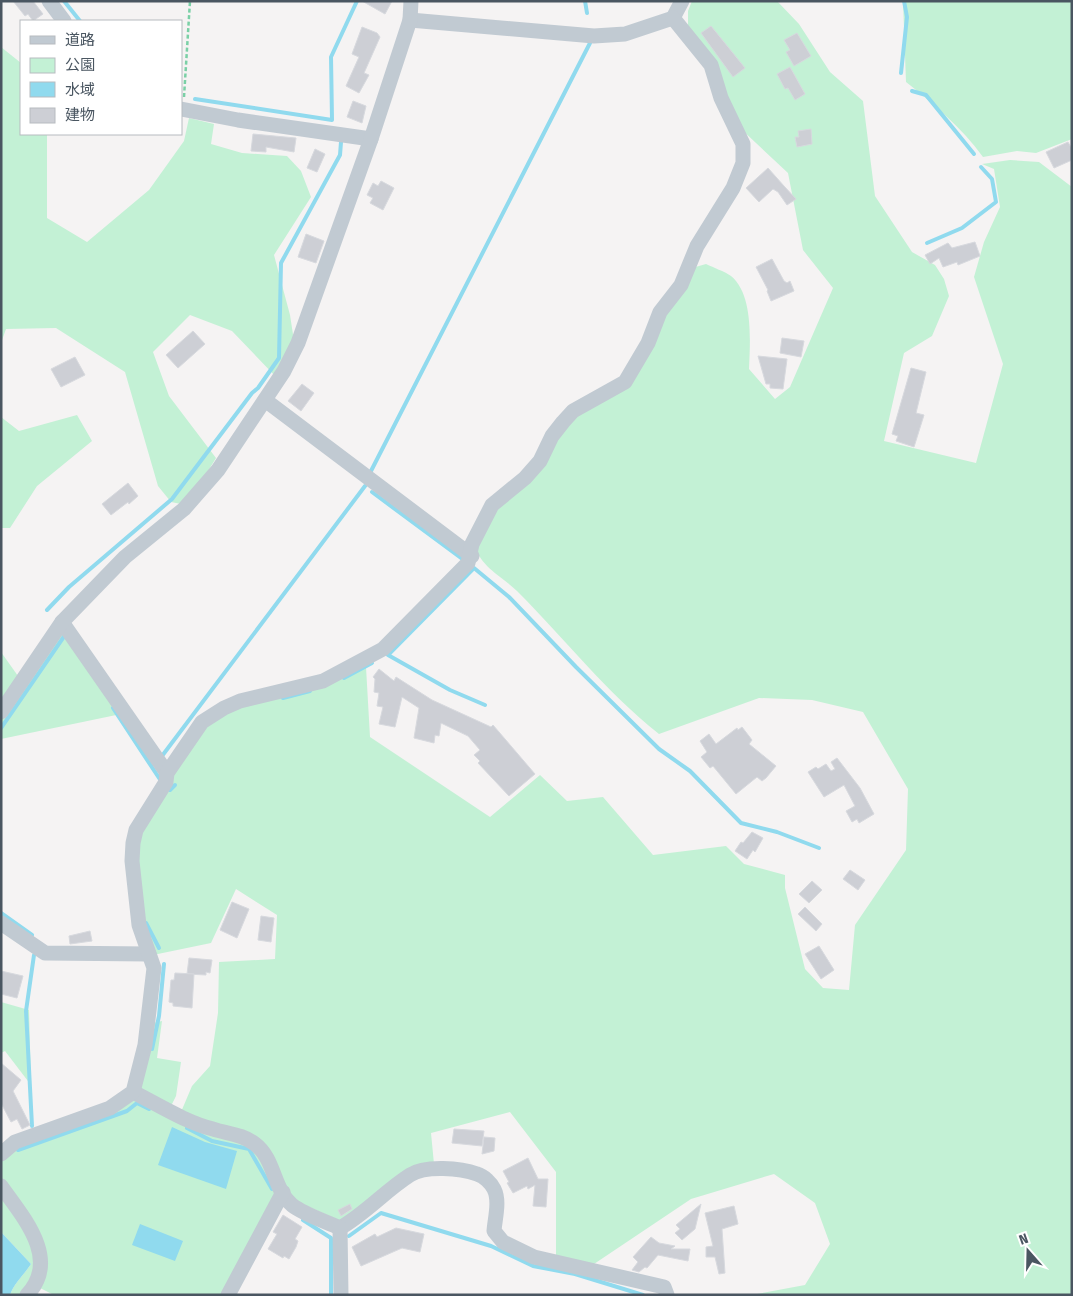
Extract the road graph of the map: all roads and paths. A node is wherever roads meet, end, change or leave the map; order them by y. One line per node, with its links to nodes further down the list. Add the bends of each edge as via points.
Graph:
1 (49, 1): 6 (street)
2 (190, 1): 8 (path)
3 (411, 1): 7 (street)
4 (682, 1): 5 (street)
5 (672, 18): 7 (street, via 625,34 594,36); 11 (street, via 711,65 743,144 743,163 733,188 697,246 680,285 660,312 648,342 625,382 573,412 563,422 540,461 492,505 472,544)
6 (63, 20)
7 (410, 20): 9 (street)
8 (182, 110): 9 (street)
9 (371, 139): 10 (street, via 298,343)
10 (265, 400): 11 (street); 12 (street, via 218,470 184,509 125,557)
11 (472, 556): 14 (street, via 383,649 324,681 240,701 202,722)
12 (62, 622): 13 (street); 14 (street)
13 (1, 712)
14 (165, 781): 16 (street, via 136,830 133,843 139,925)
15 (1, 923): 16 (street, via 44,953)
16 (149, 954): 17 (street, via 154,968 153,984 145,1045)
17 (133, 1092): 18 (street, via 110,1108 15,1142); 20 (street, via 189,1120 213,1130 235,1133 254,1143 267,1155)
18 (1, 1154)
19 (1, 1186): 22 (street, via 38,1244 42,1263 40,1275)
20 (283, 1192): 21 (street, via 292,1204); 23 (street)
21 (340, 1228): 24 (street); 25 (street, via 361,1216 410,1175 422,1170 435,1168 478,1174 495,1190 494,1230 503,1242 534,1257 664,1287)
22 (27, 1295)
23 (228, 1295)
24 (341, 1295)
25 (667, 1295)

